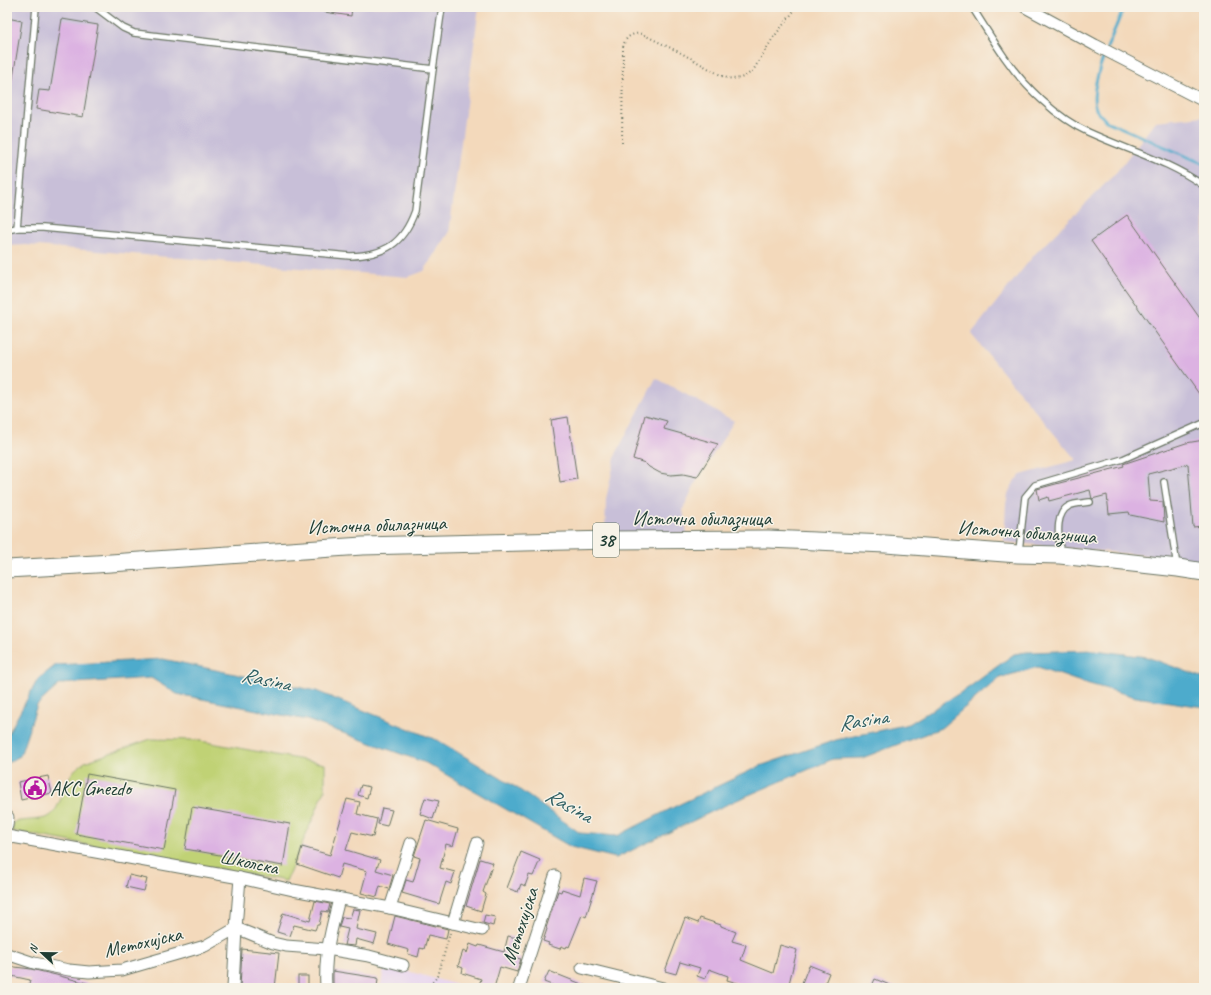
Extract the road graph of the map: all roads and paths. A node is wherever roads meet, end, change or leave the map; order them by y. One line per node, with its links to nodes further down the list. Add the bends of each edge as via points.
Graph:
1 (36, 7): 11 (lane)
2 (95, 7): 7 (lane, via 122,28 134,33)
3 (442, 7): 7 (lane)
4 (797, 7): 9 (path, via 773,38 754,69 740,78 728,79 642,34 628,37 623,48)
5 (972, 7): 10 (lane, via 1006,60 1050,108 1088,132 1181,171)
6 (1025, 7): 8 (street)
7 (433, 69): 11 (lane, via 415,211 401,237 378,253 350,256 43,228)
8 (1204, 101)
9 (622, 143)
10 (1204, 186)
11 (17, 228): 12 (lane)
12 (7, 230)
13 (1204, 423): 16 (lane, via 1123,459 1035,485 1025,497)
14 (1164, 482): 18 (lane)
15 (1090, 502): 17 (lane, via 1069,505 1059,518)
16 (1018, 554): 17 (main road, Источна обилазница / 38); 19 (main road, Источна обилазница / 38, via 886,544 768,539 610,540 362,546)
17 (1060, 555): 18 (main road, Источна обилазница / 38)
18 (1178, 568): 20 (main road, Источна обилазница / 38)
19 (7, 569)
20 (1204, 572)
21 (7, 836): 25 (street, Школска)
22 (411, 843): 27 (street)
23 (477, 843): 28 (street)
24 (555, 876): 39 (street, Метохијска)
25 (240, 878): 26 (street, Школска); 29 (street)
26 (340, 899): 27 (street, Школска); 31 (street)
27 (390, 908): 28 (street, Школска)
28 (453, 923): 30 (street, Школска); 38 (path, via 438,976)
29 (236, 928): 31 (street, via 273,943); 32 (street, Метохијска, via 205,946 122,970 69,970); 36 (street)
30 (482, 930)
31 (327, 949): 33 (street); 37 (street)
32 (7, 954)
33 (403, 965)
34 (582, 968): 35 (street)
35 (617, 983): 40 (street)
36 (233, 988)
37 (326, 988)
38 (427, 988)
39 (520, 988)
40 (662, 988)

